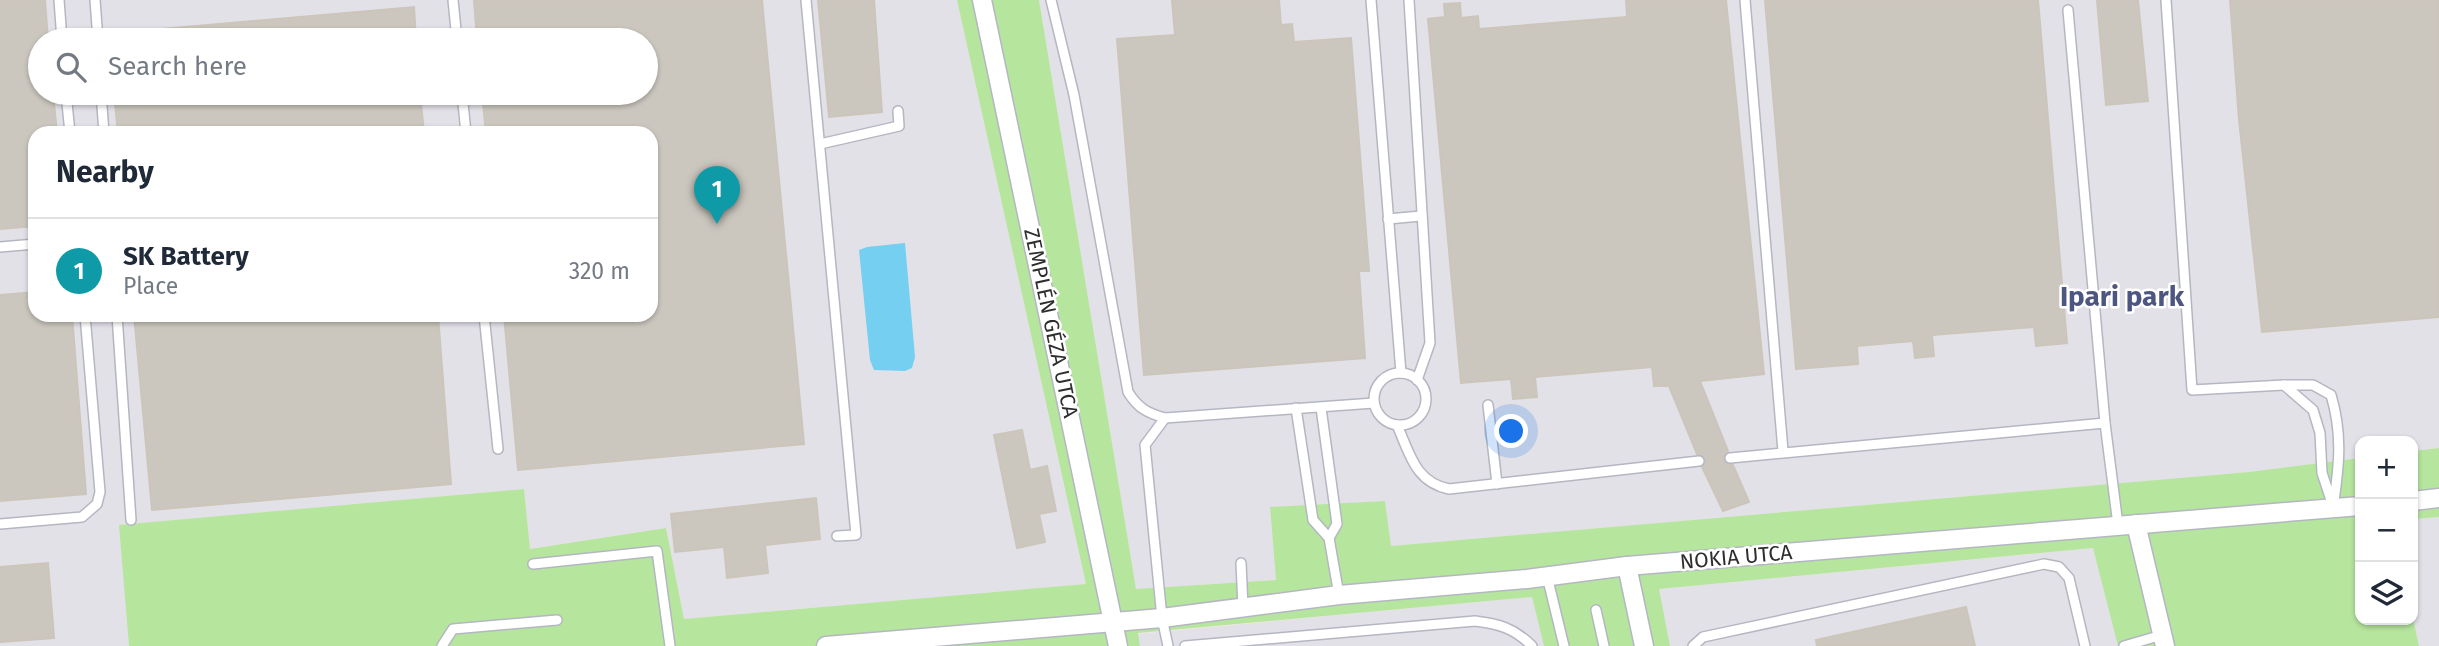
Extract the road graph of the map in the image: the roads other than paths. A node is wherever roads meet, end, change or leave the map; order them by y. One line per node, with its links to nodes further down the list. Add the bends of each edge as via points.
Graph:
1 (59, 0): 12 (lane)
2 (95, 0): 13 (lane)
3 (453, 0): 14 (lane)
4 (806, 0): 22 (lane)
5 (982, 0): 63 (street, ZEMPLÉN GÉZA UTCA)
6 (1051, 0): 37 (lane, via 1074,95 1128,392 1139,408)
7 (1371, 0): 24 (lane)
8 (1409, 0): 23 (lane)
9 (1745, 0): 41 (lane)
10 (2166, 0): 32 (lane, via 2192,390)
11 (2068, 10): 38 (lane)
12 (61, 28)
13 (97, 28)
14 (456, 28)
15 (67, 105): 19 (lane)
16 (103, 105): 20 (lane)
17 (464, 105): 21 (lane)
18 (898, 111): 22 (lane, via 899,126)
19 (69, 126)
20 (104, 126)
21 (466, 126)
22 (820, 144): 52 (lane, via 856,534)
23 (1421, 216): 24 (lane); 31 (lane, via 1430,343)
24 (1388, 219): 30 (lane)
25 (28, 245): 26 (lane)
26 (0, 247)
27 (86, 322): 50 (lane, via 100,492 97,504 82,517)
28 (117, 322): 49 (lane)
29 (485, 322): 40 (lane)
30 (1401, 373): 31 (lane); 33 (lane, via 1384,379)
31 (1417, 380): 39 (lane, via 1425,394 1424,410 1413,422)
32 (2284, 384): 48 (lane, via 2313,410 2320,433 2322,473); 48 (lane, via 2313,385 2331,395 2339,421)
33 (1374, 403): 36 (lane); 39 (lane, via 1382,418)
34 (1488, 405): 44 (lane)
35 (1296, 408): 36 (lane); 37 (lane); 53 (lane, via 1313,520)
36 (1321, 408): 53 (lane, via 1337,524)
37 (1165, 418): 61 (lane, via 1145,445)
38 (2105, 423): 41 (lane); 51 (lane)
39 (1397, 425): 44 (lane, via 1419,473 1437,487)
40 (498, 449)
41 (1783, 451): 42 (lane)
42 (1731, 457)
43 (1699, 461): 44 (lane)
44 (1497, 484)
45 (2439, 498): 46 (street)
46 (2418, 500)
47 (2355, 506): 48 (street, NOKIA UTCA)
48 (2333, 508): 51 (street, NOKIA UTCA)
49 (131, 520)
50 (0, 524)
51 (2127, 524): 56 (street, NOKIA UTCA); 64 (street)
52 (836, 536)
53 (1329, 538): 58 (lane)
54 (1241, 563): 59 (lane)
55 (533, 564): 66 (lane, via 657,551)
56 (1627, 566): 57 (street, NOKIA UTCA); 74 (street)
57 (1547, 576): 58 (street, NOKIA UTCA); 72 (lane)
58 (1339, 595): 59 (street, NOKIA UTCA)
59 (1244, 607): 61 (street, NOKIA UTCA)
60 (1596, 610): 73 (lane)
61 (1162, 618): 63 (street, NOKIA UTCA); 69 (lane)
62 (557, 620): 65 (lane, via 453,629)
63 (1113, 622): 67 (street, NOKIA UTCA); 68 (street, ZEMPLÉN GÉZA UTCA)
64 (2164, 640): 77 (lane)
65 (442, 646)
66 (670, 646)
67 (826, 646)
68 (1118, 646)
69 (1168, 646)
70 (1185, 646): 71 (lane, via 1475,621 1502,624)
71 (1532, 646)
72 (1563, 646)
73 (1604, 646)
74 (1644, 646)
75 (1693, 646): 76 (lane, via 1703,637 2044,565 2059,567 2070,578)
76 (2084, 646)
77 (2124, 646)

